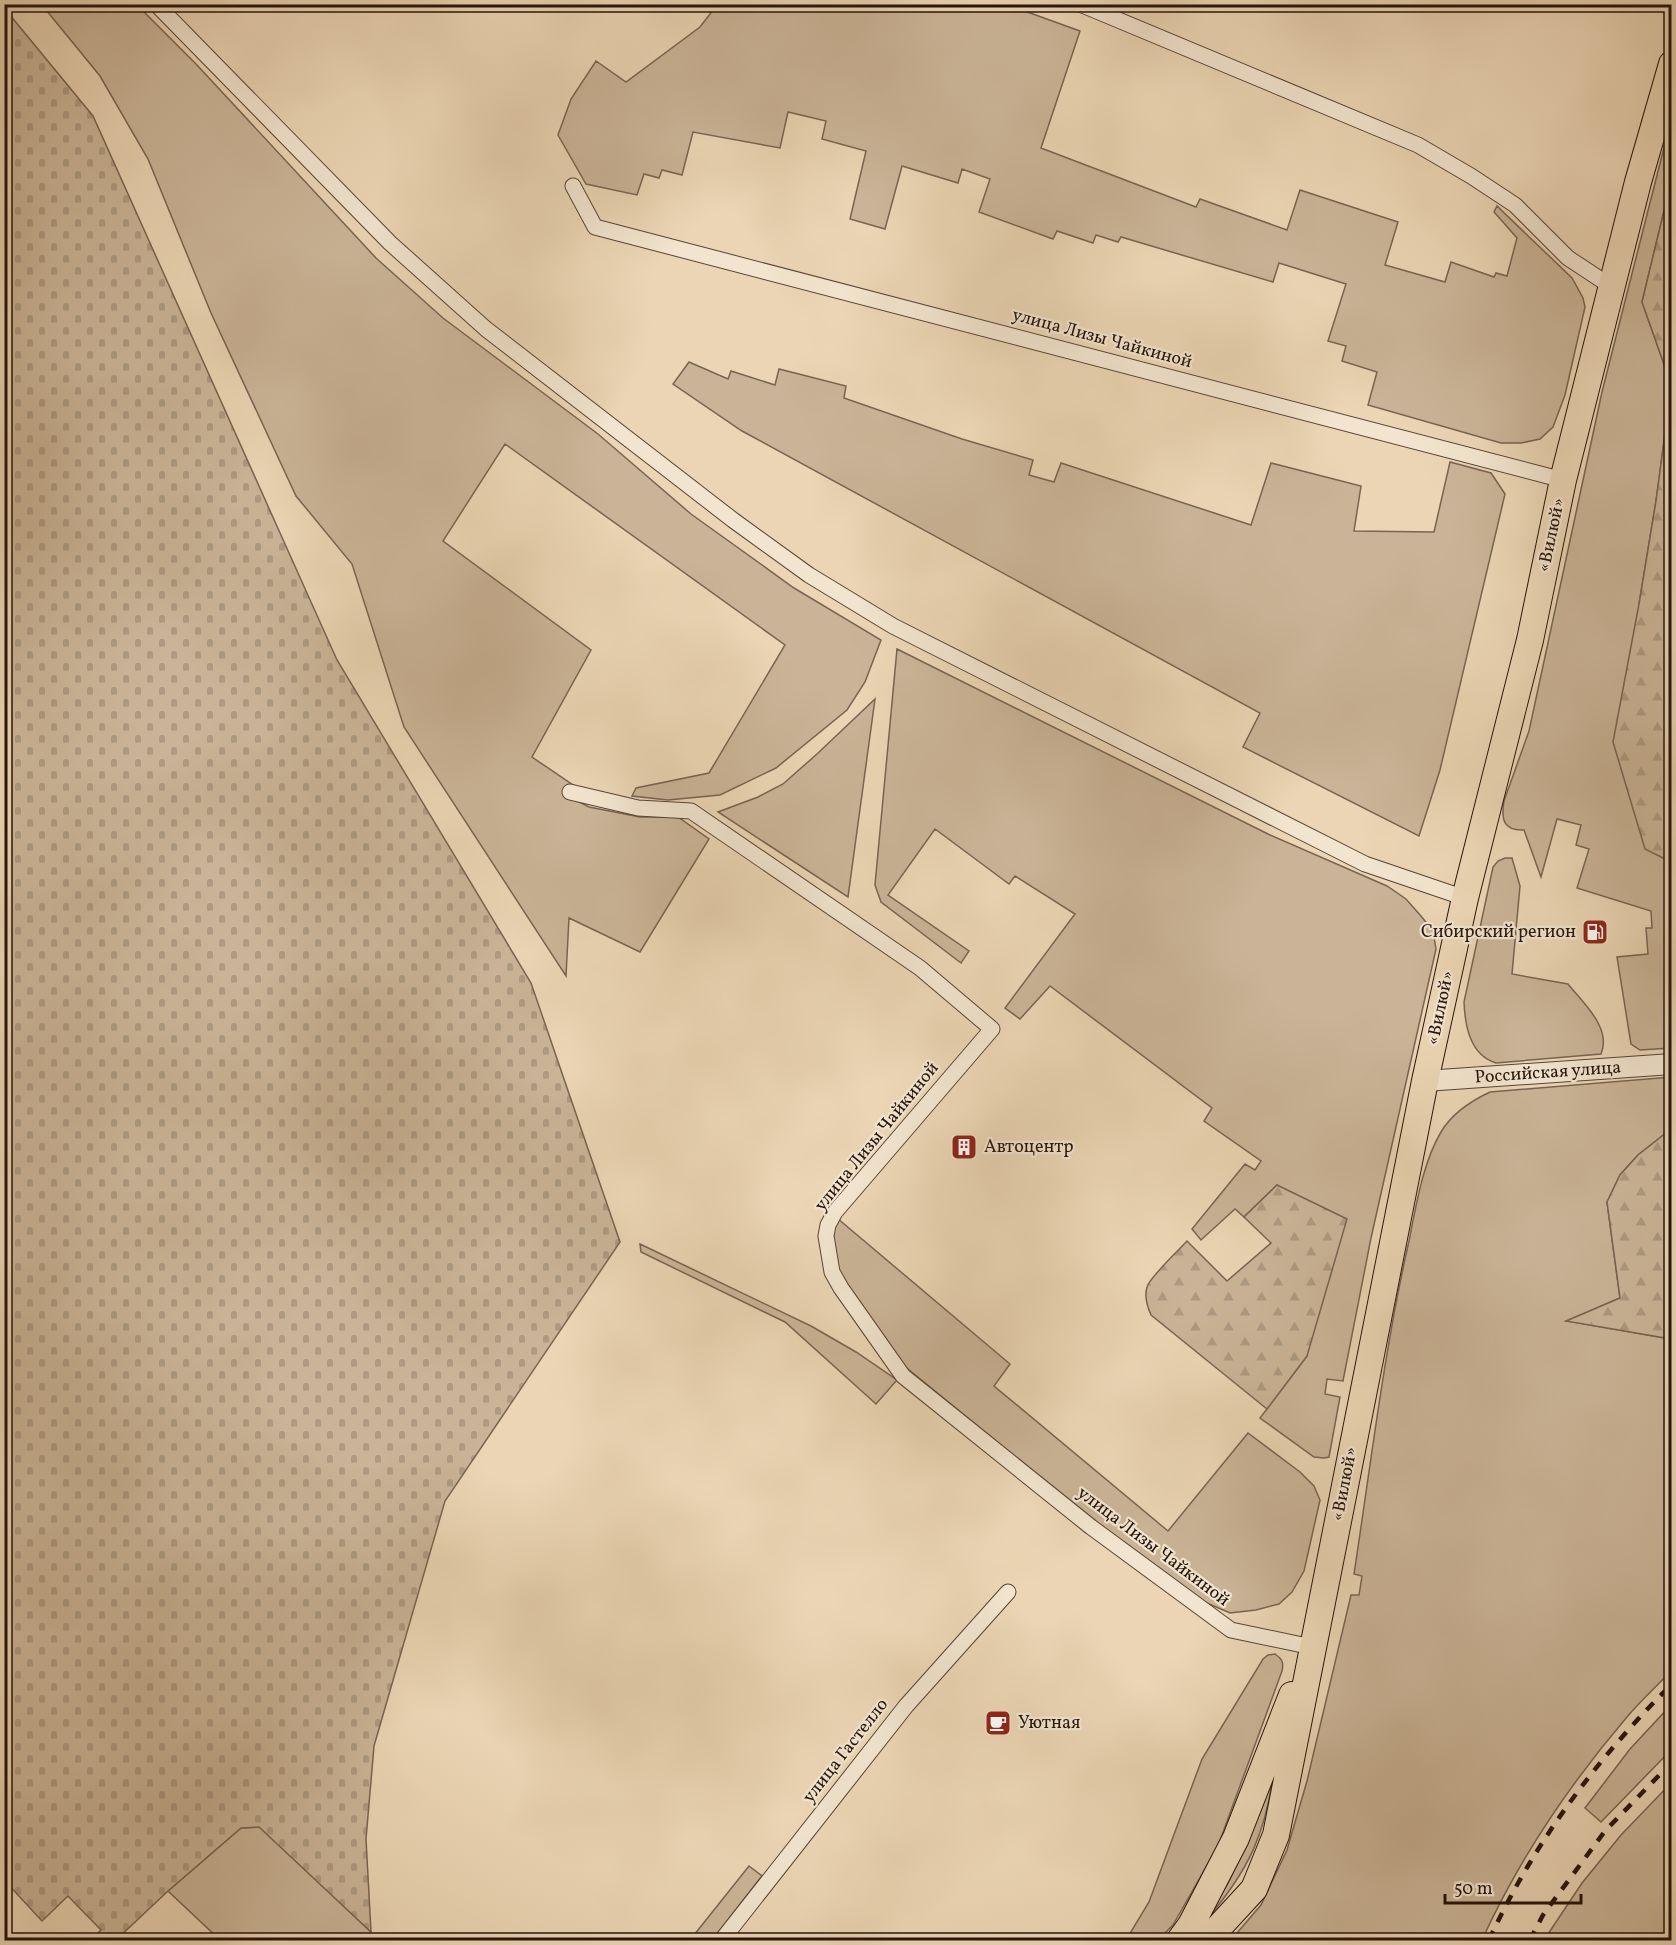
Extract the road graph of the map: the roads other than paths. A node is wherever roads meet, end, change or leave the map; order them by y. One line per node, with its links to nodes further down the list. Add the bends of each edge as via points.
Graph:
1 (156, 4): 8 (street, via 382,234 486,329 809,575 893,626 1365,864)
2 (1080, 4): 5 (street, via 1418,145 1515,205 1568,258)
3 (1671, 64): 5 (highway, «Вилюй»)
4 (573, 186): 6 (street, улица Лизы Чайкиной, via 595,227)
5 (1612, 288): 6 (highway, «Вилюй»)
6 (1563, 480): 8 (highway, «Вилюй», via 1530,640)
7 (570, 792): 12 (street, улица Лизы Чайкиной, via 638,808 691,811 920,968 992,1029 835,1212 826,1236 832,1272 903,1376 1091,1527 1231,1630)
8 (1465, 898): 10 (highway, «Вилюй»)
9 (1671, 1064): 10 (street, Российская улица)
10 (1425, 1081): 12 (highway, «Вилюй»)
11 (1008, 1592): 13 (street, улица Гастелло, via 906,1706)
12 (1312, 1647): 14 (highway, via 1236,1838); 15 (highway, «Вилюй», via 1276,1835 1254,1889)
13 (722, 1941)
14 (1180, 1941)
15 (1207, 1941)

